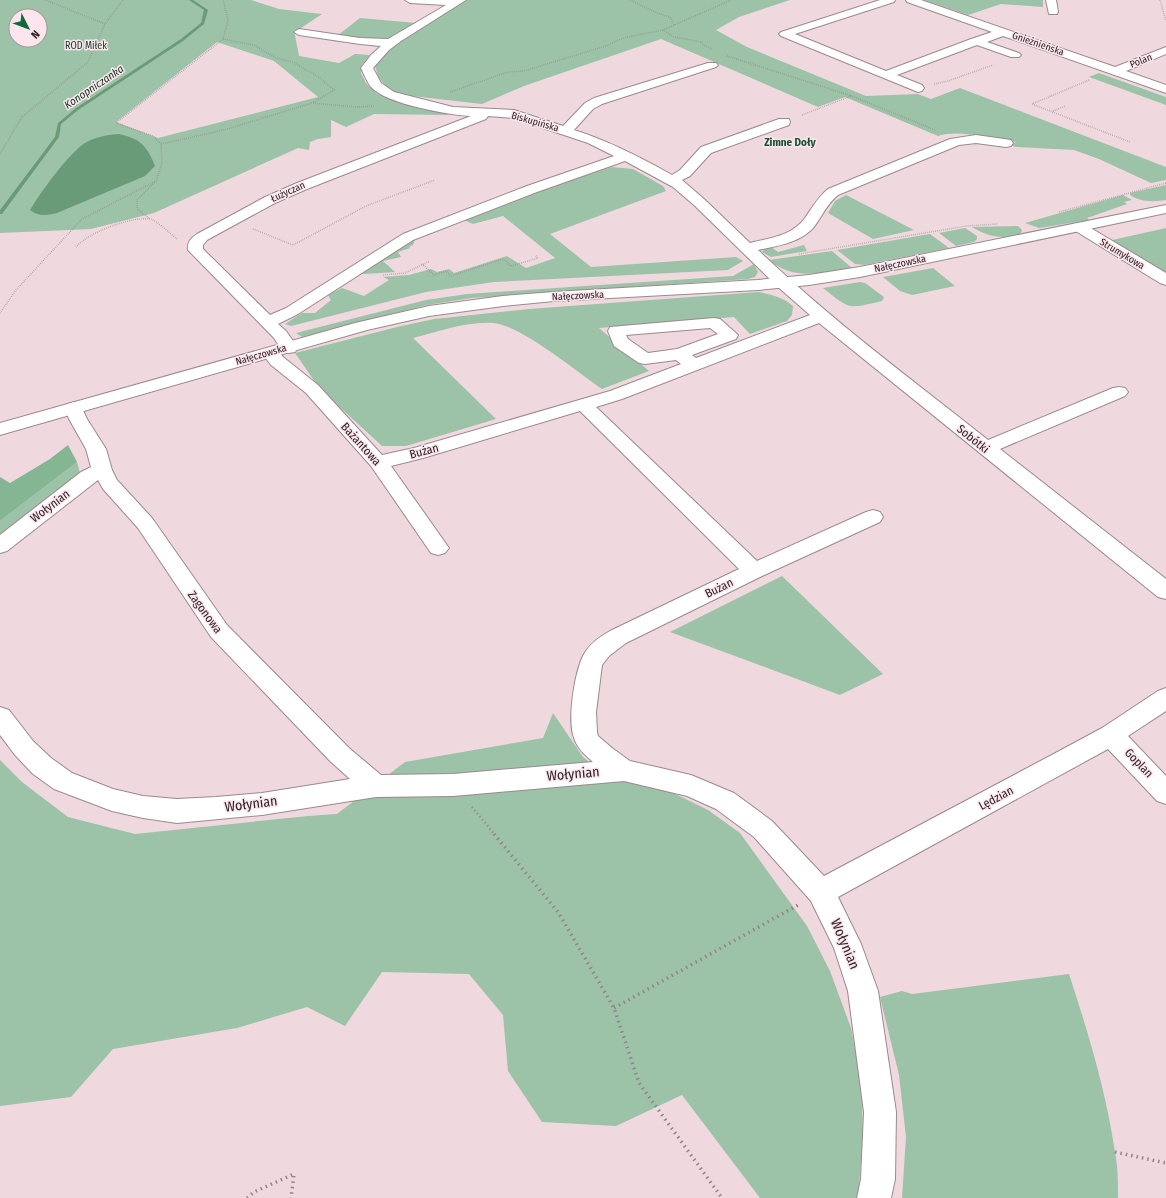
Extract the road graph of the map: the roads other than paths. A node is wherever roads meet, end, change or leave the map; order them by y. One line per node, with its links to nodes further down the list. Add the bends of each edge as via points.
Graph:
1 (410, 0): 5 (street)
2 (890, 0): 15 (street, via 785,34)
3 (911, 0): 8 (street, Gnieźnieńska)
4 (1052, 0): 6 (street)
5 (460, 1): 10 (street, Biskupińska)
6 (1053, 12)
7 (299, 32): 10 (street)
8 (1003, 32): 9 (street); 14 (street, Gnieźnieńska)
9 (975, 41): 12 (street); 15 (street)
10 (391, 43): 18 (street, Biskupińska, via 378,52 367,68 376,86 390,95 430,106 453,111)
11 (1166, 50): 14 (street, Polan)
12 (1015, 55)
13 (712, 66): 20 (street, via 598,101 589,106)
14 (1116, 71): 17 (street, Gnieźnieńska)
15 (886, 75): 16 (street)
16 (918, 88)
17 (1166, 89)
18 (486, 112): 20 (street, Biskupińska, via 514,114); 30 (street, Łużyczan, via 302,186 230,220 197,241 196,250)
19 (784, 122): 23 (street, via 706,150 685,173)
20 (566, 131): 22 (street, Biskupińska)
21 (1006, 143): 26 (street, via 968,138 958,140 833,192 821,203 809,224 803,229 782,240)
22 (627, 156): 23 (street, Biskupińska); 30 (street, via 556,180 408,237 292,311)
23 (672, 180): 26 (street, Biskupińska)
24 (1166, 209): 25 (street, Nałęczowska)
25 (1079, 227): 27 (street, Strumykowa); 28 (street, Nałęczowska, via 839,276)
26 (748, 248): 28 (street, Biskupińska)
27 (1166, 280)
28 (784, 284): 29 (street, Sobótki); 31 (street, Nałęczowska, via 472,304 395,318)
29 (821, 316): 34 (street, Bużan); 39 (street, Sobótki)
30 (268, 322): 31 (street)
31 (289, 348): 32 (street, Nałęczowska)
32 (271, 353): 37 (street, Nałęczowska); 40 (street, Bażantowa, via 312,389)
33 (680, 354): 33 (street, via 730,334 714,323 616,331 620,342 645,359); 34 (street)
34 (694, 366): 36 (street, Bużan)
35 (1119, 392): 39 (street)
36 (584, 405): 40 (street, Bużan, via 416,454); 45 (street)
37 (74, 408): 38 (street, Nałęczowska); 41 (street, Zagonowa, via 96,449)
38 (0, 430)
39 (985, 448): 46 (street, Sobótki)
40 (378, 462): 44 (street, Bażantowa)
41 (102, 470): 43 (street, Wołynian, via 88,477); 51 (street, Zagonowa, via 117,493 145,523 228,643 340,755)
42 (873, 517): 45 (street)
43 (0, 546)
44 (438, 548)
45 (754, 571): 50 (street, Bużan, via 618,637 608,643 593,659 588,670 585,737 597,751)
46 (1166, 591)
47 (1166, 698): 49 (street, Lędzian)
48 (0, 717): 51 (street, Wołynian, via 24,748 42,766 63,781 112,800 143,807 177,810 247,805)
49 (1111, 735): 52 (street, Goplan); 53 (street, Lędzian)
50 (624, 770): 51 (street, Wołynian, via 453,785); 53 (street, Wołynian, via 691,786 725,801 763,829)
51 (376, 786)
52 (1166, 792)
53 (821, 892): 54 (street, Wołynian, via 847,944 863,991 880,1112 878,1179)
54 (874, 1198)

